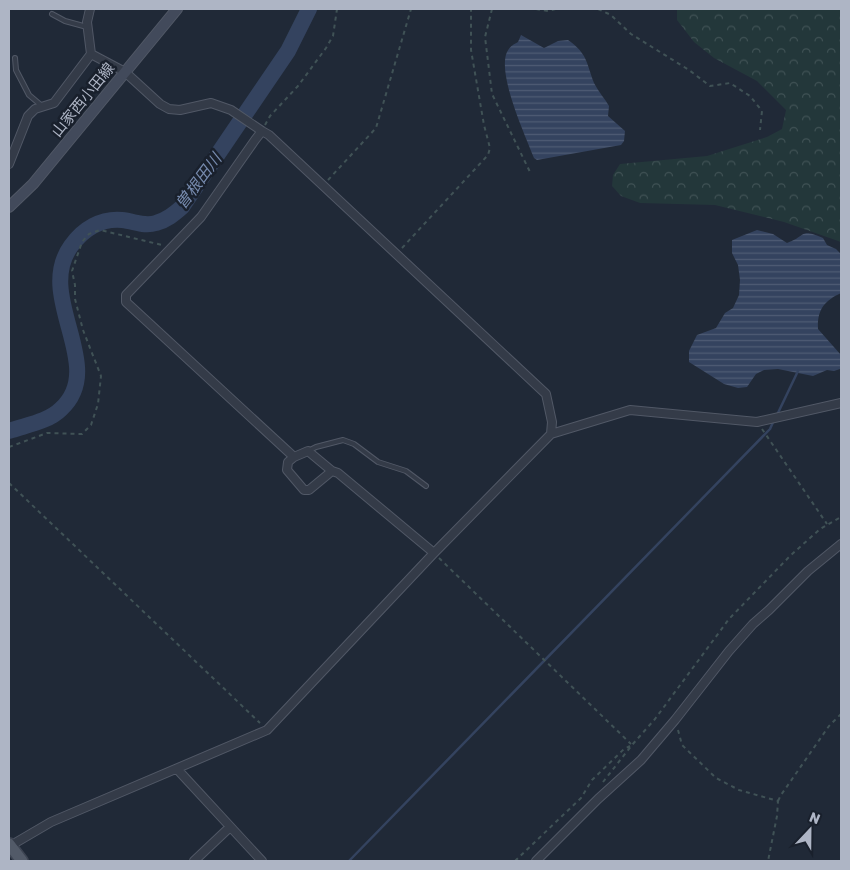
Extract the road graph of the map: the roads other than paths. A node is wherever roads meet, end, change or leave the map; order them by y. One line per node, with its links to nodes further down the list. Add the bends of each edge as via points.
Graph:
1 (90, 9): 4 (street)
2 (177, 9): 7 (main road, 山家西小田線)
3 (52, 14): 4 (lane)
4 (87, 26): 5 (street)
5 (91, 54): 7 (street); 8 (street, via 54,103)
6 (15, 58): 8 (lane, via 16,70 29,95)
7 (125, 72): 9 (street, via 169,109 180,110 211,103 231,110); 11 (main road, 山家西小田線, via 33,184)
8 (42, 106): 10 (street, via 28,116)
9 (260, 130): 13 (street, via 546,394); 15 (street, via 201,218 126,295 126,302)
10 (9, 164)
11 (9, 207)
12 (841, 403): 13 (street, via 757,422 630,410)
13 (551, 434): 19 (street)
14 (308, 451): 15 (street); 16 (street); 17 (lane, via 343,440 378,462 406,471)
15 (294, 457): 16 (street, via 286,470 304,490 309,490)
16 (332, 471): 19 (street)
17 (426, 486)
18 (841, 544): 26 (street, via 753,624 641,760)
19 (434, 553): 20 (street, via 267,730)
20 (177, 769): 21 (street); 22 (street, via 50,822)
21 (230, 827): 24 (street); 25 (street)
22 (9, 845): 23 (main road)
23 (22, 861)
24 (194, 861)
25 (262, 861)
26 (536, 861)

